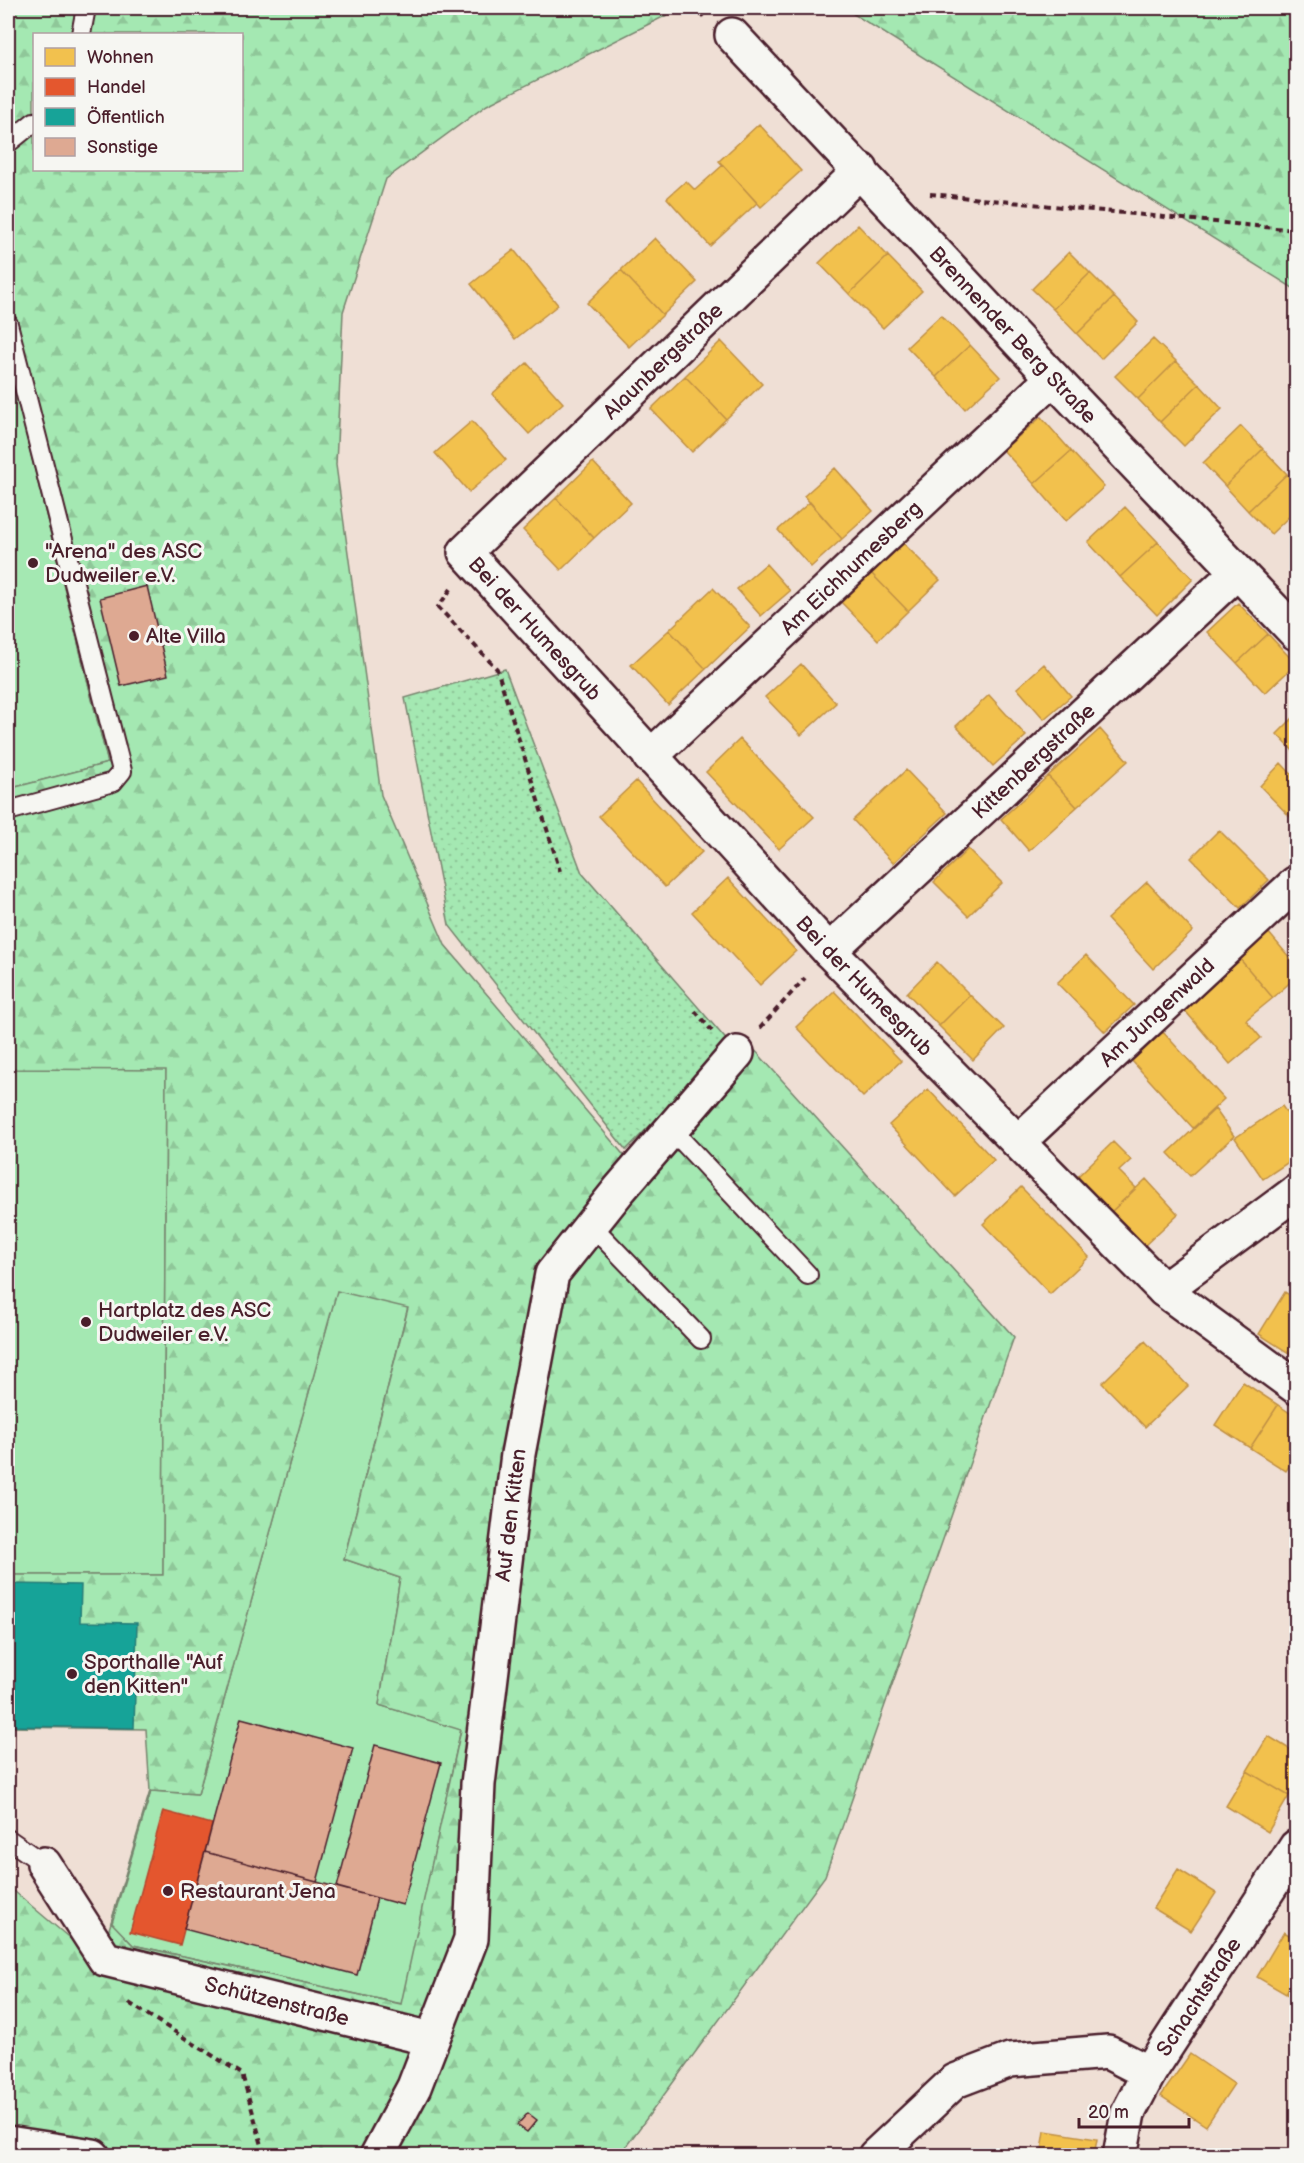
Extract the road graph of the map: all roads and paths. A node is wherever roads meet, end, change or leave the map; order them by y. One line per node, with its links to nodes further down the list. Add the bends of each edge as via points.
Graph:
1 (86, 8): 2 (lane)
2 (81, 33)
3 (732, 35): 6 (street, Brennender Berg Straße)
4 (33, 123): 5 (lane)
5 (8, 143)
6 (871, 181): 7 (path, via 964,195); 9 (street, Brennender Berg Straße); 10 (street, Alaunbergstraße)
7 (1296, 230)
8 (8, 324): 15 (lane, via 122,771 113,782)
9 (1053, 378): 11 (street, Brennender Berg Straße); 14 (street, Am Eichhumesberg)
10 (465, 552): 14 (street, Bei der Humesgrub)
11 (1237, 572): 13 (street, Brennender Berg Straße); 18 (street, Kittenbergstraße)
12 (452, 587): 16 (path, via 438,607 497,669)
13 (1296, 633)
14 (650, 757): 18 (street, Bei der Humesgrub)
15 (8, 811)
16 (560, 871)
17 (1296, 883): 21 (street, Am Jungenwald)
18 (829, 951): 19 (path); 21 (street, Bei der Humesgrub)
19 (737, 1053): 20 (street, Auf den Kitten)
20 (672, 1130): 23 (street, Auf den Kitten); 24 (lane)
21 (1018, 1142): 25 (street, Bei der Humesgrub)
22 (1296, 1192): 25 (street)
23 (591, 1225): 26 (lane); 32 (street, Auf den Kitten, via 552,1274 515,1478 478,1784 471,1940)
24 (808, 1275)
25 (1164, 1290): 27 (street, Bei der Humesgrub)
26 (701, 1339)
27 (1296, 1387)
28 (8, 1839): 30 (lane)
29 (1296, 1847): 33 (street, Schachtstraße)
30 (44, 1864): 31 (street)
31 (105, 1959): 32 (street, Schützenstraße); 36 (path, via 124,2000 242,2074)
32 (431, 2039): 37 (street, via 414,2087)
33 (1149, 2073): 38 (street, via 1108,2052 1010,2060 955,2081); 39 (street, Schachtstraße, via 1128,2113)
34 (8, 2143): 35 (street)
35 (93, 2156)
36 (265, 2156)
37 (377, 2156)
38 (875, 2156)
39 (1120, 2156)

